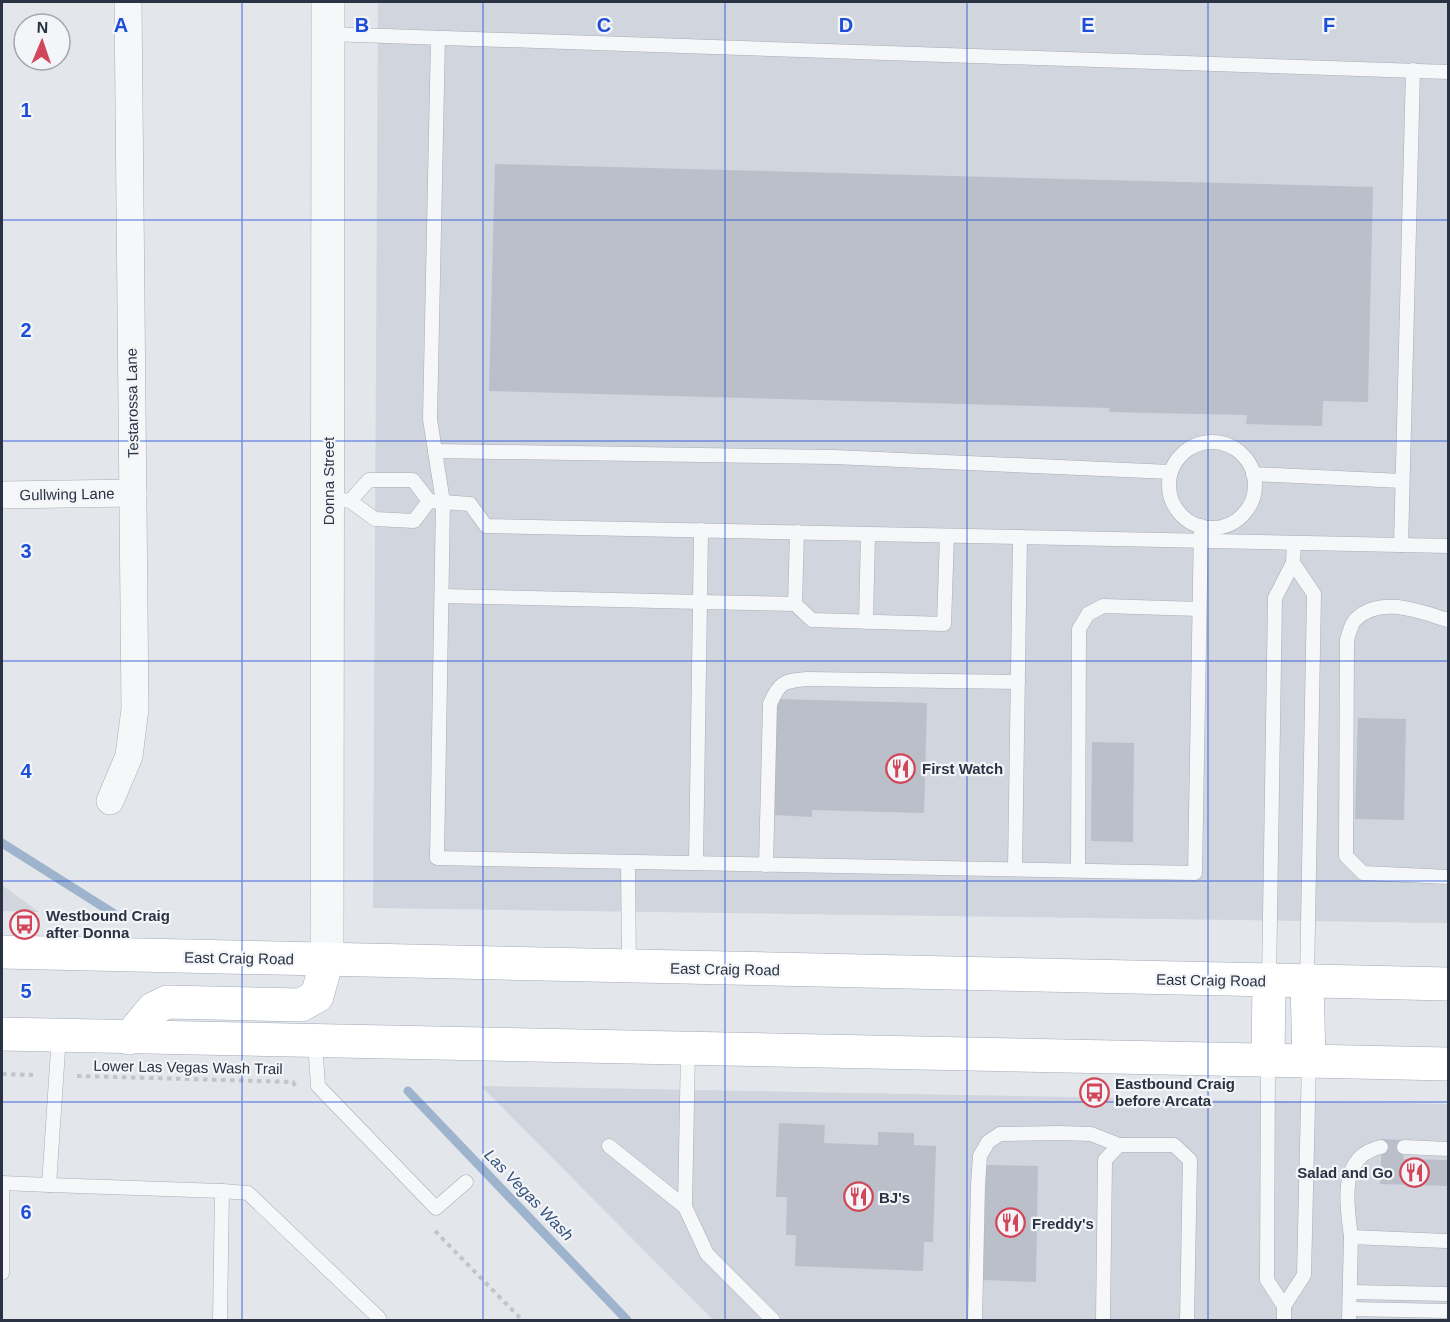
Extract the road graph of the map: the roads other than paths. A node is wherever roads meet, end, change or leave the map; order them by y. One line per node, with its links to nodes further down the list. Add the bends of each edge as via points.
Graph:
1 (128, 2): 11 (street, Testarossa Lane)
2 (328, 2): 3 (street, Donna Street)
3 (328, 34): 4 (lane); 13 (street, Donna Street)
4 (438, 38): 5 (lane); 7 (lane, via 430,419)
5 (1413, 70): 6 (lane); 10 (lane)
6 (1449, 72)
7 (435, 451): 8 (lane, via 834,457); 14 (lane)
8 (1170, 472): 9 (lane, via 1192,446 1213,442 1244,456); 15 (lane, via 1169,495 1175,508)
9 (1253, 474): 10 (lane); 15 (lane, via 1253,496 1238,519 1211,528)
10 (1402, 481): 23 (lane)
11 (133, 493): 12 (street, Gullwing Lane); 33 (street, Testarossa Lane, via 135,708 129,756)
12 (2, 495)
13 (339, 500): 14 (lane, via 375,519 414,521); 14 (lane, via 369,480 413,480); 41 (street, Donna Street)
14 (436, 502): 16 (lane, via 470,504 486,526); 26 (lane)
15 (1201, 526): 21 (lane)
16 (701, 530): 17 (lane); 27 (lane)
17 (797, 532): 18 (lane); 28 (lane)
18 (868, 534): 19 (lane); 31 (lane)
19 (948, 536): 20 (lane); 31 (lane, via 944,624)
20 (1020, 537): 21 (lane); 32 (lane)
21 (1200, 541): 22 (lane); 29 (lane)
22 (1294, 543): 23 (lane); 25 (lane)
23 (1401, 545): 24 (lane)
24 (1449, 546)
25 (1293, 563): 43 (lane, via 1275,598); 44 (lane, via 1314,594)
26 (442, 596): 27 (lane); 34 (lane, via 437,858)
27 (700, 602): 28 (lane); 35 (lane)
28 (795, 604): 31 (lane, via 812,621)
29 (1199, 609): 38 (lane, via 1103,606 1088,614 1079,629); 38 (lane, via 1195,873)
30 (1449, 620): 39 (lane, via 1407,608 1374,607 1354,620 1347,640 1346,856 1363,873)
31 (866, 622)
32 (1018, 682): 36 (lane, via 788,680 778,687 770,704); 37 (lane)
33 (110, 801)
34 (628, 862): 35 (lane); 42 (lane)
35 (696, 863): 36 (lane)
36 (766, 865): 37 (lane)
37 (1016, 869): 38 (lane)
38 (1077, 870)
39 (1449, 877)
40 (2, 952): 41 (main road, East Craig Road)
41 (327, 960): 42 (main road, East Craig Road); 48 (main road, via 317,996 310,1002 167,1002 153,1009)
42 (629, 967): 43 (main road, East Craig Road)
43 (1269, 981): 44 (main road, East Craig Road); 51 (main road)
44 (1307, 982): 45 (main road, East Craig Road); 52 (main road)
45 (1449, 984)
46 (2, 1034): 47 (main road)
47 (59, 1035): 48 (main road); 61 (lane)
48 (129, 1038): 49 (main road)
49 (315, 1041): 50 (main road); 59 (lane, via 318,1086 436,1208)
50 (688, 1049): 51 (main road); 63 (lane)
51 (1268, 1061): 52 (main road); 69 (lane, via 1268,1280)
52 (1309, 1061): 53 (main road); 69 (lane, via 1304,1275)
53 (1449, 1064)
54 (1119, 1145): 75 (lane, via 1091,1134 1060,1133 1000,1134 988,1142 980,1156); 76 (lane, via 1104,1160); 77 (lane, via 1174,1145 1190,1160)
55 (609, 1146): 63 (lane)
56 (1381, 1147): 64 (lane, via 1358,1156 1350,1173 1347,1203)
57 (1404, 1148): 58 (lane)
58 (1449, 1149)
59 (466, 1182)
60 (2, 1183): 61 (lane); 66 (lane)
61 (49, 1185): 62 (lane)
62 (222, 1191): 72 (lane, via 248,1193); 73 (lane)
63 (685, 1207): 74 (lane, via 707,1254)
64 (1351, 1237): 65 (lane); 67 (lane)
65 (1446, 1240)
66 (2, 1273)
67 (1350, 1292): 68 (lane); 71 (lane)
68 (1449, 1294)
69 (1284, 1306): 78 (lane)
70 (1449, 1311): 71 (lane)
71 (1350, 1315)
72 (379, 1318)
73 (220, 1320)
74 (773, 1320)
75 (975, 1320)
76 (1103, 1320)
77 (1187, 1320)
78 (1284, 1320)

